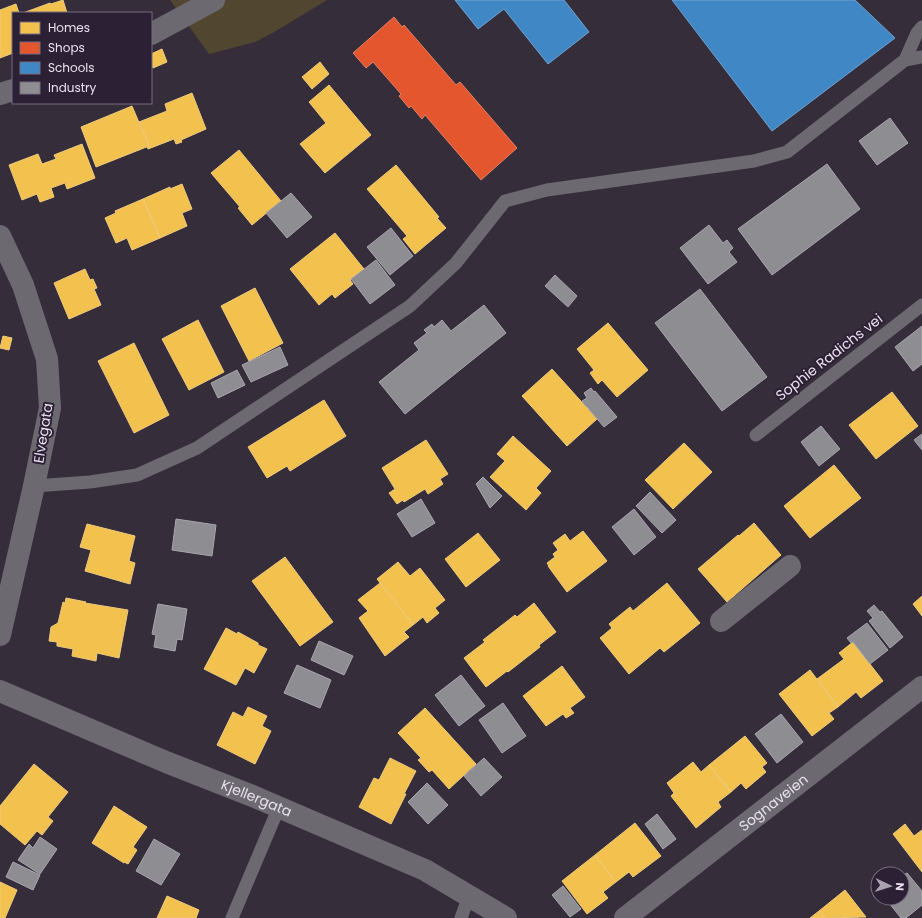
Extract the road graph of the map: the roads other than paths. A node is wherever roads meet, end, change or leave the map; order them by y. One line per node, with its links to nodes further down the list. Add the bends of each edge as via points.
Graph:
1 (214, 0): 3 (street)
2 (922, 27): 5 (lane)
3 (152, 33)
4 (922, 57): 5 (lane)
5 (905, 60): 11 (lane, via 787,152 754,161 547,190 505,201 456,263 410,306 198,448 137,475)
6 (12, 90): 7 (street)
7 (0, 94)
8 (0, 236): 11 (street, Elvegata, via 23,285 47,359 50,408)
9 (922, 305): 10 (lane, Sophie Radichs vei)
10 (756, 435)
11 (34, 486): 14 (street, Elvegata)
12 (790, 566): 13 (street)
13 (721, 621)
14 (0, 635)
15 (922, 687): 22 (street, Sognaveien)
16 (0, 692): 17 (street, Kjellergata)
17 (279, 807): 18 (street, Kjellergata, via 425,870); 19 (lane)
18 (470, 896): 20 (lane); 21 (street, Kjellergata)
19 (232, 918)
20 (461, 918)
21 (506, 918)
22 (625, 918)

